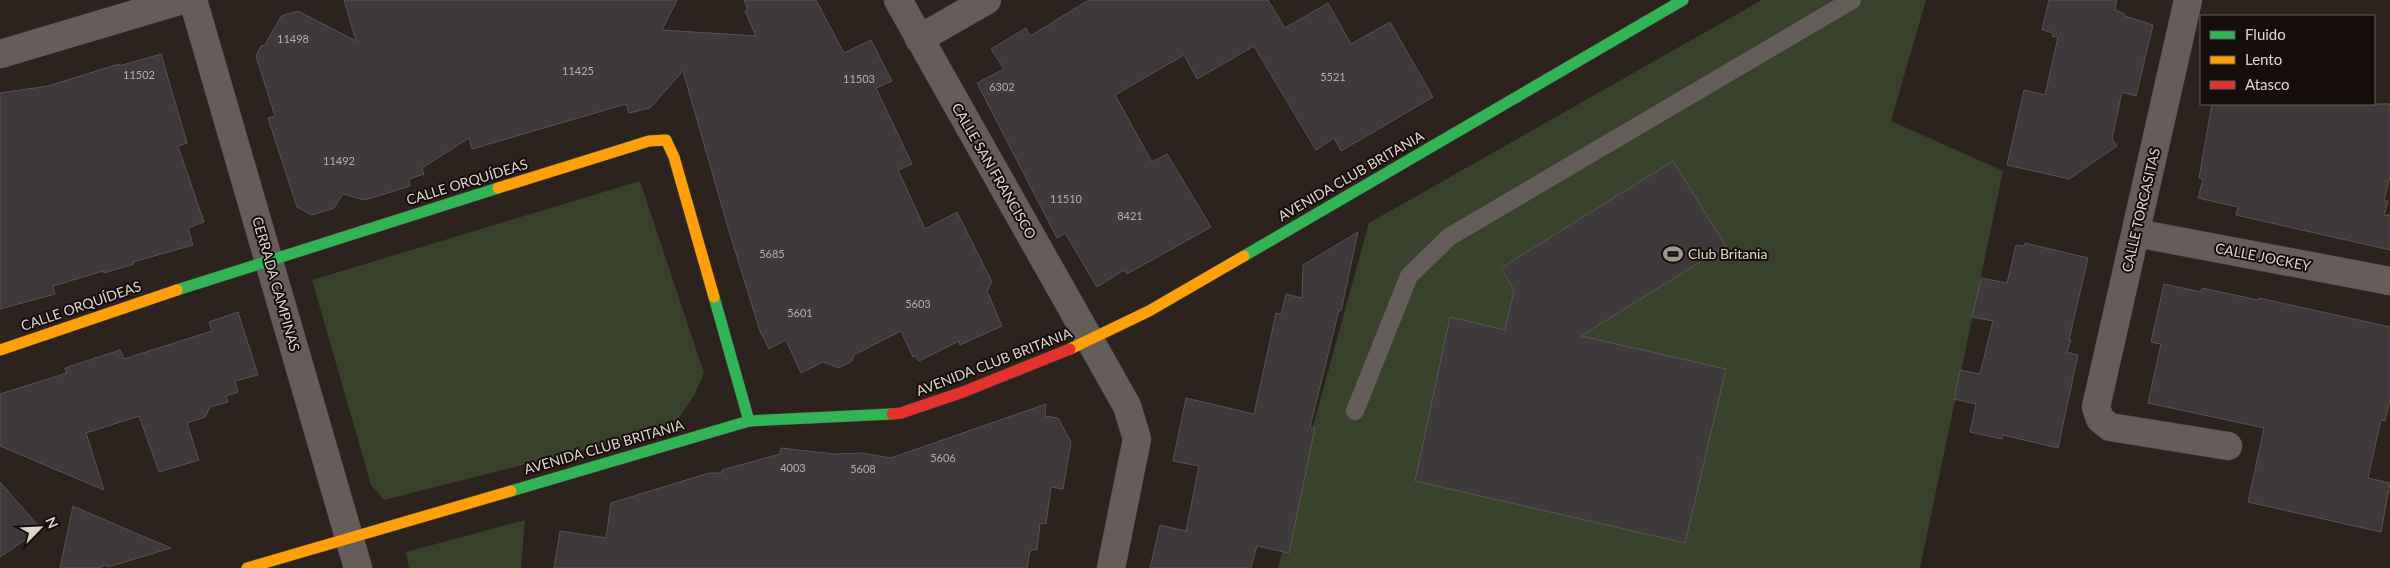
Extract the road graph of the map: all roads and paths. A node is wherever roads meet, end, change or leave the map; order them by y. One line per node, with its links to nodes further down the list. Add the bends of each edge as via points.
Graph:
1 (182, 0): 9 (street)
2 (194, 0): 11 (street, CERRADA CAMPINAS)
3 (898, 0): 8 (street, CALLE SAN FRANCISCO)
4 (987, 0): 8 (street)
5 (1683, 0): 13 (main road, AVENIDA CLUB BRITANIA, via 1149,311)
6 (1852, 0): 15 (lane, via 1449,237 1409,276)
7 (2188, 0): 10 (street, CALLE TORCASITAS)
8 (919, 39): 13 (street, CALLE SAN FRANCISCO)
9 (0, 54)
10 (2136, 233): 12 (street, CALLE JOCKEY); 17 (street, CALLE TORCASITAS, via 2096,407 2100,419 2110,426)
11 (269, 259): 14 (main road, CALLE ORQUÍDEAS); 16 (main road, CALLE ORQUÍDEAS, via 649,141 666,140 674,157); 18 (street, CERRADA CAMPINAS)
12 (2390, 281)
13 (1090, 341): 16 (main road, AVENIDA CLUB BRITANIA, via 901,413); 21 (street, CALLE SAN FRANCISCO, via 1127,406 1137,439)
14 (0, 350)
15 (1355, 411)
16 (749, 421): 18 (main road, AVENIDA CLUB BRITANIA)
17 (2228, 446)
18 (350, 537): 19 (main road, AVENIDA CLUB BRITANIA); 20 (street, CERRADA CAMPINAS)
19 (247, 568)
20 (358, 568)
21 (1111, 568)

